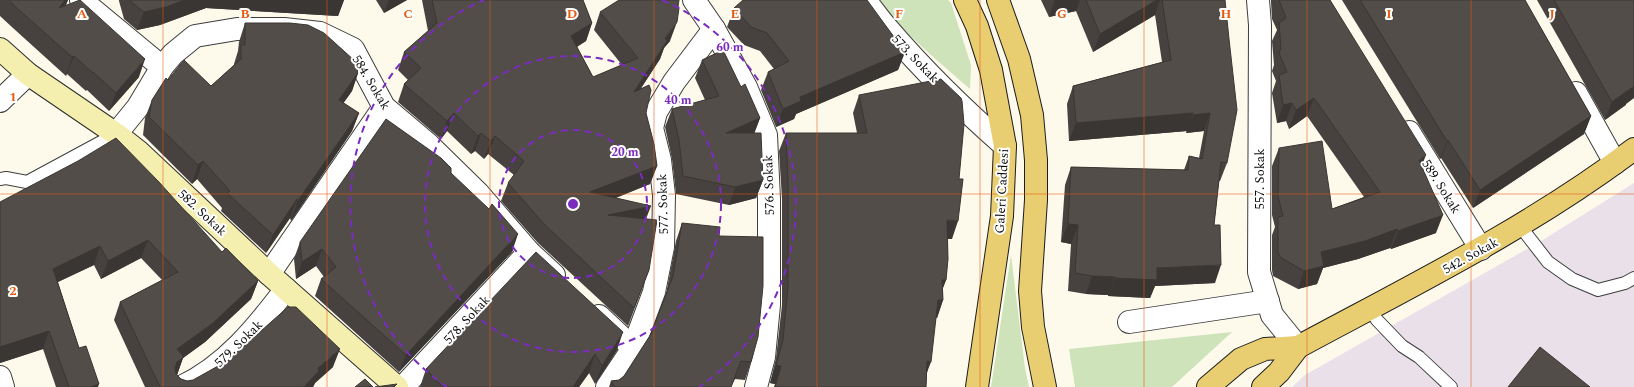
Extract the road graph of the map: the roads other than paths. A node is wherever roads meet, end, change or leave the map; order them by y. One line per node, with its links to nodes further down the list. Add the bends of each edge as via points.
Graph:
1 (81, 0): 9 (street)
2 (694, 0): 7 (street, 576. Sokak)
3 (866, 0): 16 (street, 573. Sokak, via 887,29)
4 (965, 0): 16 (main road, Galeri Caddesi, via 977,26 991,70)
5 (998, 0): 41 (main road, via 1019,59 1032,115 1036,200 1030,291 1033,327)
6 (1258, 0): 27 (street, 557. Sokak, via 1259,272)
7 (714, 29): 32 (street, 577. Sokak, via 674,82 656,112 652,128 660,160 664,195 663,247 654,292); 39 (street, 576. Sokak, via 746,87 766,135 769,304 764,357)
8 (0, 49): 10 (street, 582. Sokak)
9 (162, 67): 13 (street, 584. Sokak, via 195,36 237,29 284,29 320,33 353,49); 15 (street, 584. Sokak, via 138,107)
10 (28, 74): 12 (street); 15 (street, 582. Sokak)
11 (1566, 75): 18 (street)
12 (0, 101)
13 (384, 107): 22 (street, 584. Sokak, via 478,192); 23 (street)
14 (1398, 114): 21 (street, 589. Sokak)
15 (116, 134): 19 (lane, via 27,182); 23 (street, 582. Sokak, via 139,152)
16 (1005, 146): 40 (main road, Galeri Caddesi, via 1002,216)
17 (1634, 149): 18 (main road, 542. Sokak)
18 (1615, 163): 20 (main road, 542. Sokak)
19 (0, 179)
20 (1520, 226): 21 (main road, 542. Sokak); 24 (lane, via 1548,262 1572,279 1598,290)
21 (1481, 249): 29 (main road, 542. Sokak)
22 (529, 252): 26 (street, 584. Sokak); 37 (street, 578. Sokak)
23 (270, 274): 25 (street, 582. Sokak)
24 (1634, 278)
25 (286, 289): 35 (street, 579. Sokak, via 258,325 222,361); 36 (street, 582. Sokak)
26 (569, 289)
27 (1268, 301): 30 (street); 31 (street, 557. Sokak, via 1272,315)
28 (587, 306): 32 (street)
29 (1370, 309): 31 (main road, 542. Sokak); 44 (lane, via 1376,320 1402,346 1419,357)
30 (1129, 322)
31 (1298, 347): 42 (main road, via 1265,349 1241,359); 43 (main road, via 1279,372)
32 (633, 348): 38 (street, 577. Sokak)
33 (0, 377): 34 (street)
34 (3, 387)
35 (181, 387)
36 (397, 387)
37 (403, 387)
38 (607, 387)
39 (756, 387)
40 (977, 387)
41 (1045, 387)
42 (1208, 387)
43 (1263, 387)
44 (1451, 387)

